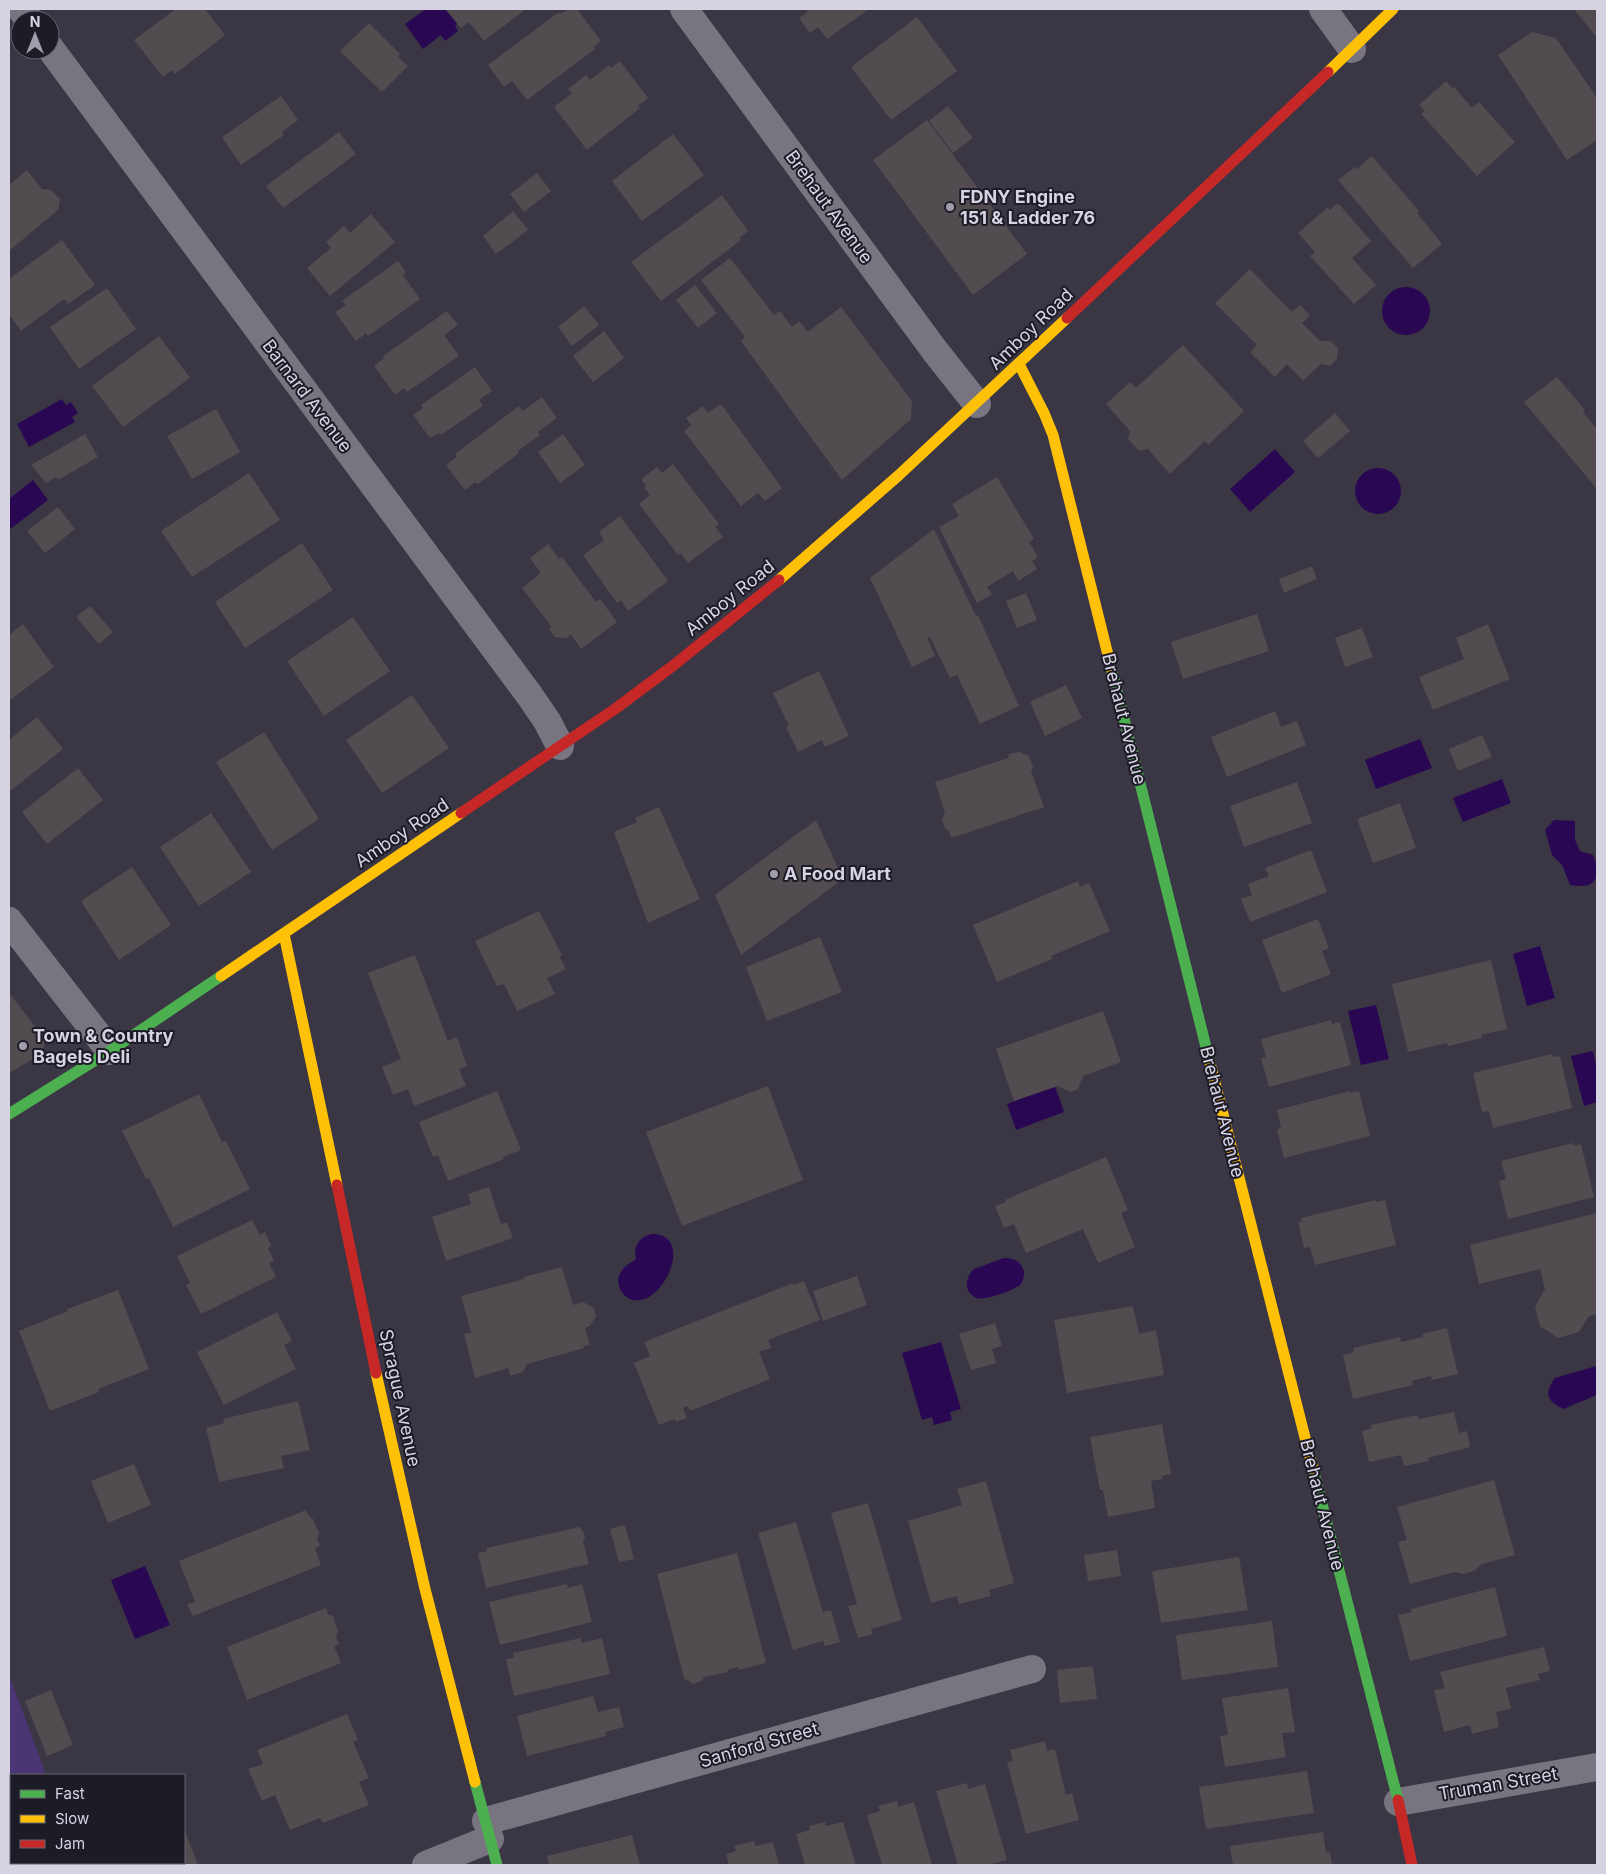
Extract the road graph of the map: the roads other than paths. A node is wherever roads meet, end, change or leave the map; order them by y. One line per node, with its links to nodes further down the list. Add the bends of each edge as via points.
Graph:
1 (684, 9): 7 (street, Brehaut Avenue)
2 (1323, 9): 4 (street)
3 (1393, 9): 4 (street, Amboy Road)
4 (1352, 48): 6 (street, Amboy Road)
5 (59, 60): 8 (street, Barnard Avenue, via 530,696)
6 (1019, 364): 7 (street, Amboy Road); 15 (street, Brehaut Avenue, via 1053,435)
7 (977, 404): 8 (street, Amboy Road, via 733,619 670,669)
8 (560, 746): 10 (street, Amboy Road)
9 (9, 921): 11 (street)
10 (284, 934): 11 (street, Amboy Road); 16 (street, Sprague Avenue, via 415,1549 448,1687)
11 (110, 1051): 12 (street, Amboy Road)
12 (9, 1114)
13 (1032, 1669): 16 (street, Sanford Street)
14 (1597, 1767): 15 (street, Truman Street)
15 (1398, 1802): 19 (street, Brehaut Avenue)
16 (488, 1830): 17 (street, Sanford Street); 18 (street, Sprague Avenue)
17 (426, 1865)
18 (498, 1865)
19 (1412, 1865)

